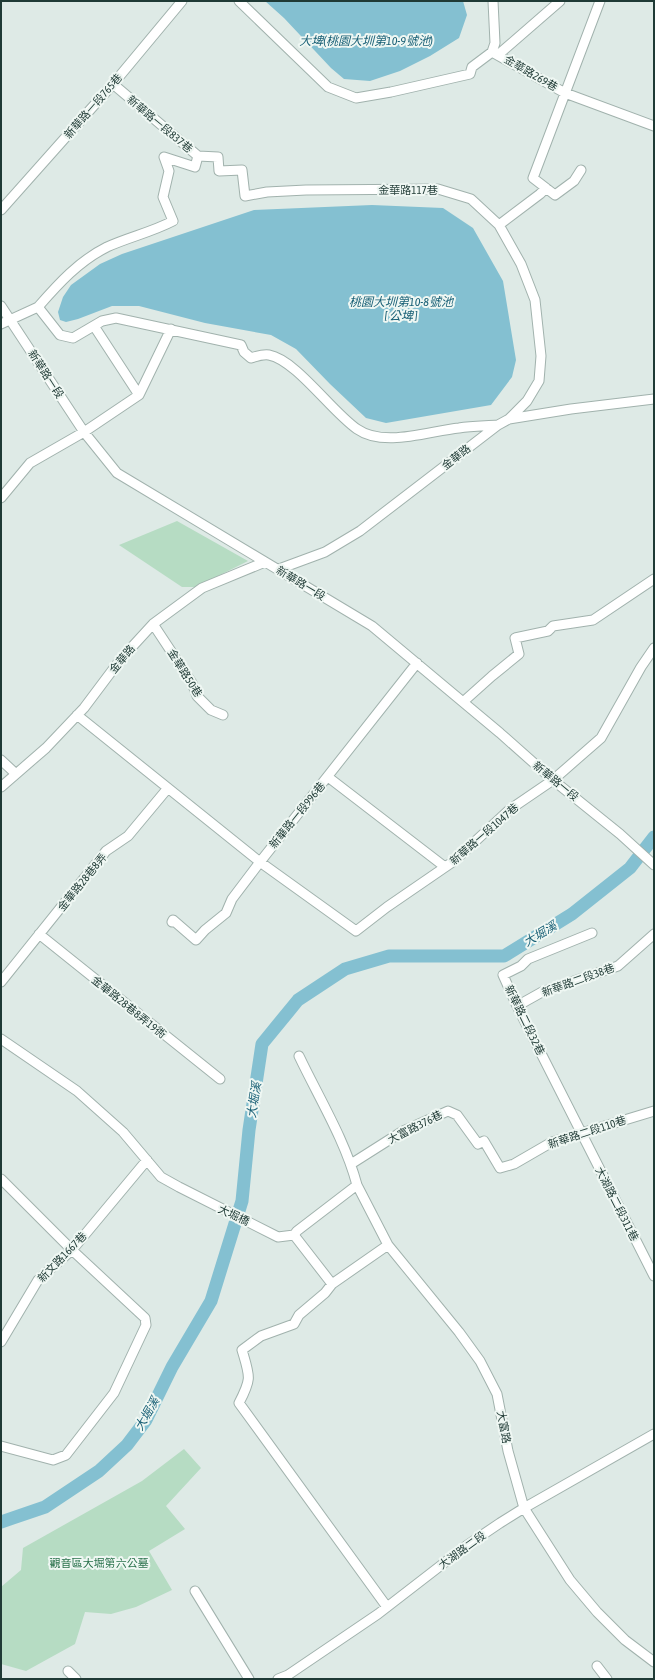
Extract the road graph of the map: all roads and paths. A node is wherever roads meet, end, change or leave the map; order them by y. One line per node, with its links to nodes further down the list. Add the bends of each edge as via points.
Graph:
1 (182, 1): 7 (street, 新華路一段765巷)
2 (239, 1): 6 (street, 金華路269巷, via 328,87 356,98 470,74 472,67)
3 (493, 1): 6 (street)
4 (560, 1): 6 (street)
5 (600, 1): 8 (street)
6 (495, 53): 8 (street, 金華路269巷)
7 (113, 84): 10 (street, 新華路一段837巷); 13 (street, 新華路一段765巷)
8 (565, 93): 9 (street, 金華路269巷); 12 (street, via 533,178)
9 (654, 126)
10 (198, 156): 14 (street, 金華路117巷, via 218,157 219,171 242,170 246,196 306,190 438,189 471,199); 16 (street, 新華路一段837巷, via 195,167 164,157 169,171 164,197 173,221 91,256 74,269)
11 (580, 170): 12 (street, via 574,181 555,196)
12 (546, 188): 14 (street)
13 (1, 210)
14 (499, 225): 23 (street, 金華路117巷, via 521,264 535,300 541,356 539,381 527,401)
15 (1, 306): 17 (street, 新華路一段)
16 (38, 307): 17 (street); 19 (street, via 60,335 72,338)
17 (11, 321): 18 (street); 25 (street, 新華路一段)
18 (1, 324)
19 (94, 326): 20 (street, via 116,318); 21 (street)
20 (170, 329): 21 (street); 24 (street, via 241,345 251,358 269,355 280,359 293,368 332,408 358,430 372,436 402,437)
21 (139, 395): 25 (street)
22 (654, 399): 23 (street, 金華路)
23 (509, 419): 24 (street, 金華路)
24 (498, 425): 28 (street, 金華路, via 360,531 326,552)
25 (84, 432): 26 (street, via 30,463); 27 (street, 新華路一段, via 117,473)
26 (1, 498)
27 (265, 562): 28 (street, 新華路一段); 30 (street, 金華路, via 202,588)
28 (279, 569): 32 (street, 新華路一段, via 372,626)
29 (654, 579): 33 (street, via 593,620 553,626 548,631 515,638 519,654)
30 (152, 624): 34 (street, 金華路, via 120,660); 35 (street, 金華路50巷, via 192,683 197,696 211,710)
31 (654, 648): 39 (street, 新華路一段1047巷, via 601,738)
32 (417, 663): 33 (street, 新華路一段); 38 (street, 新華路一段996巷)
33 (463, 702): 39 (street, 新華路一段)
34 (78, 715): 37 (street, 金華路); 41 (street)
35 (224, 715)
36 (1, 760): 37 (street)
37 (16, 774): 40 (street, 金華路)
38 (328, 777): 42 (street, 新華路一段996巷); 44 (street)
39 (553, 780): 43 (street, 新華路一段); 44 (street, 新華路一段1047巷, via 509,810)
40 (1, 787)
41 (168, 788): 42 (street); 47 (street, 金華路28巷8弄, via 128,836 106,851)
42 (260, 862): 44 (street, 新華路一段1047巷, via 356,931); 45 (street, 新華路一段996巷, via 232,899 226,913 196,940 173,920)
43 (654, 864)
44 (445, 867)
45 (172, 922)
46 (592, 933): 50 (street, 新華路二段32巷, via 528,959 521,966 503,975)
47 (39, 934): 49 (street, 金華路28巷8弄); 53 (street, 金華路28巷8弄19衖)
48 (654, 934): 50 (street, 新華路二段38巷, via 618,966 542,992)
49 (1, 982)
50 (517, 1006): 55 (street, 新華路二段32巷)
51 (1, 1039): 56 (street, 大堀橋, via 77,1091 123,1132)
52 (298, 1056): 57 (street, 大富路)
53 (220, 1079)
54 (654, 1111): 55 (street, 新華路二段110巷)
55 (581, 1132): 58 (street, 新華路二段110巷, via 552,1142 514,1164); 64 (street, 大湖路二段311巷)
56 (147, 1160): 61 (street, 大堀橋, via 161,1177 213,1205 278,1237); 63 (street, 新文路1667巷)
57 (351, 1164): 58 (street, 大富路376巷, via 403,1131 448,1111 457,1115 478,1144 484,1141); 60 (street, 大富路)
58 (500, 1168)
59 (1, 1179): 63 (street)
60 (357, 1185): 61 (street); 62 (street, 大富路)
61 (294, 1235): 65 (street)
62 (388, 1245): 65 (street); 69 (street, 大富路, via 459,1332 487,1374 497,1394 508,1451)
63 (72, 1250): 66 (street, 新文路1667巷, via 38,1280); 68 (street, via 146,1318 146,1325 114,1393 66,1455 53,1460)
64 (654, 1276)
65 (332, 1284): 71 (street, via 299,1315 294,1324 261,1336 242,1350 249,1374 248,1385 239,1403)
66 (1, 1342)
67 (654, 1434): 69 (street, 大湖路二段)
68 (1, 1446)
69 (524, 1508): 71 (street, 大湖路二段, via 466,1546); 72 (street, 大富路, via 570,1580 597,1612 625,1640)
70 (194, 1590): 76 (street)
71 (386, 1607): 77 (street, 大湖路二段, via 288,1675)
72 (654, 1662)
73 (597, 1666): 78 (street)
74 (68, 1671): 75 (street)
75 (76, 1679)
76 (249, 1679)
77 (278, 1679)
78 (608, 1679)

